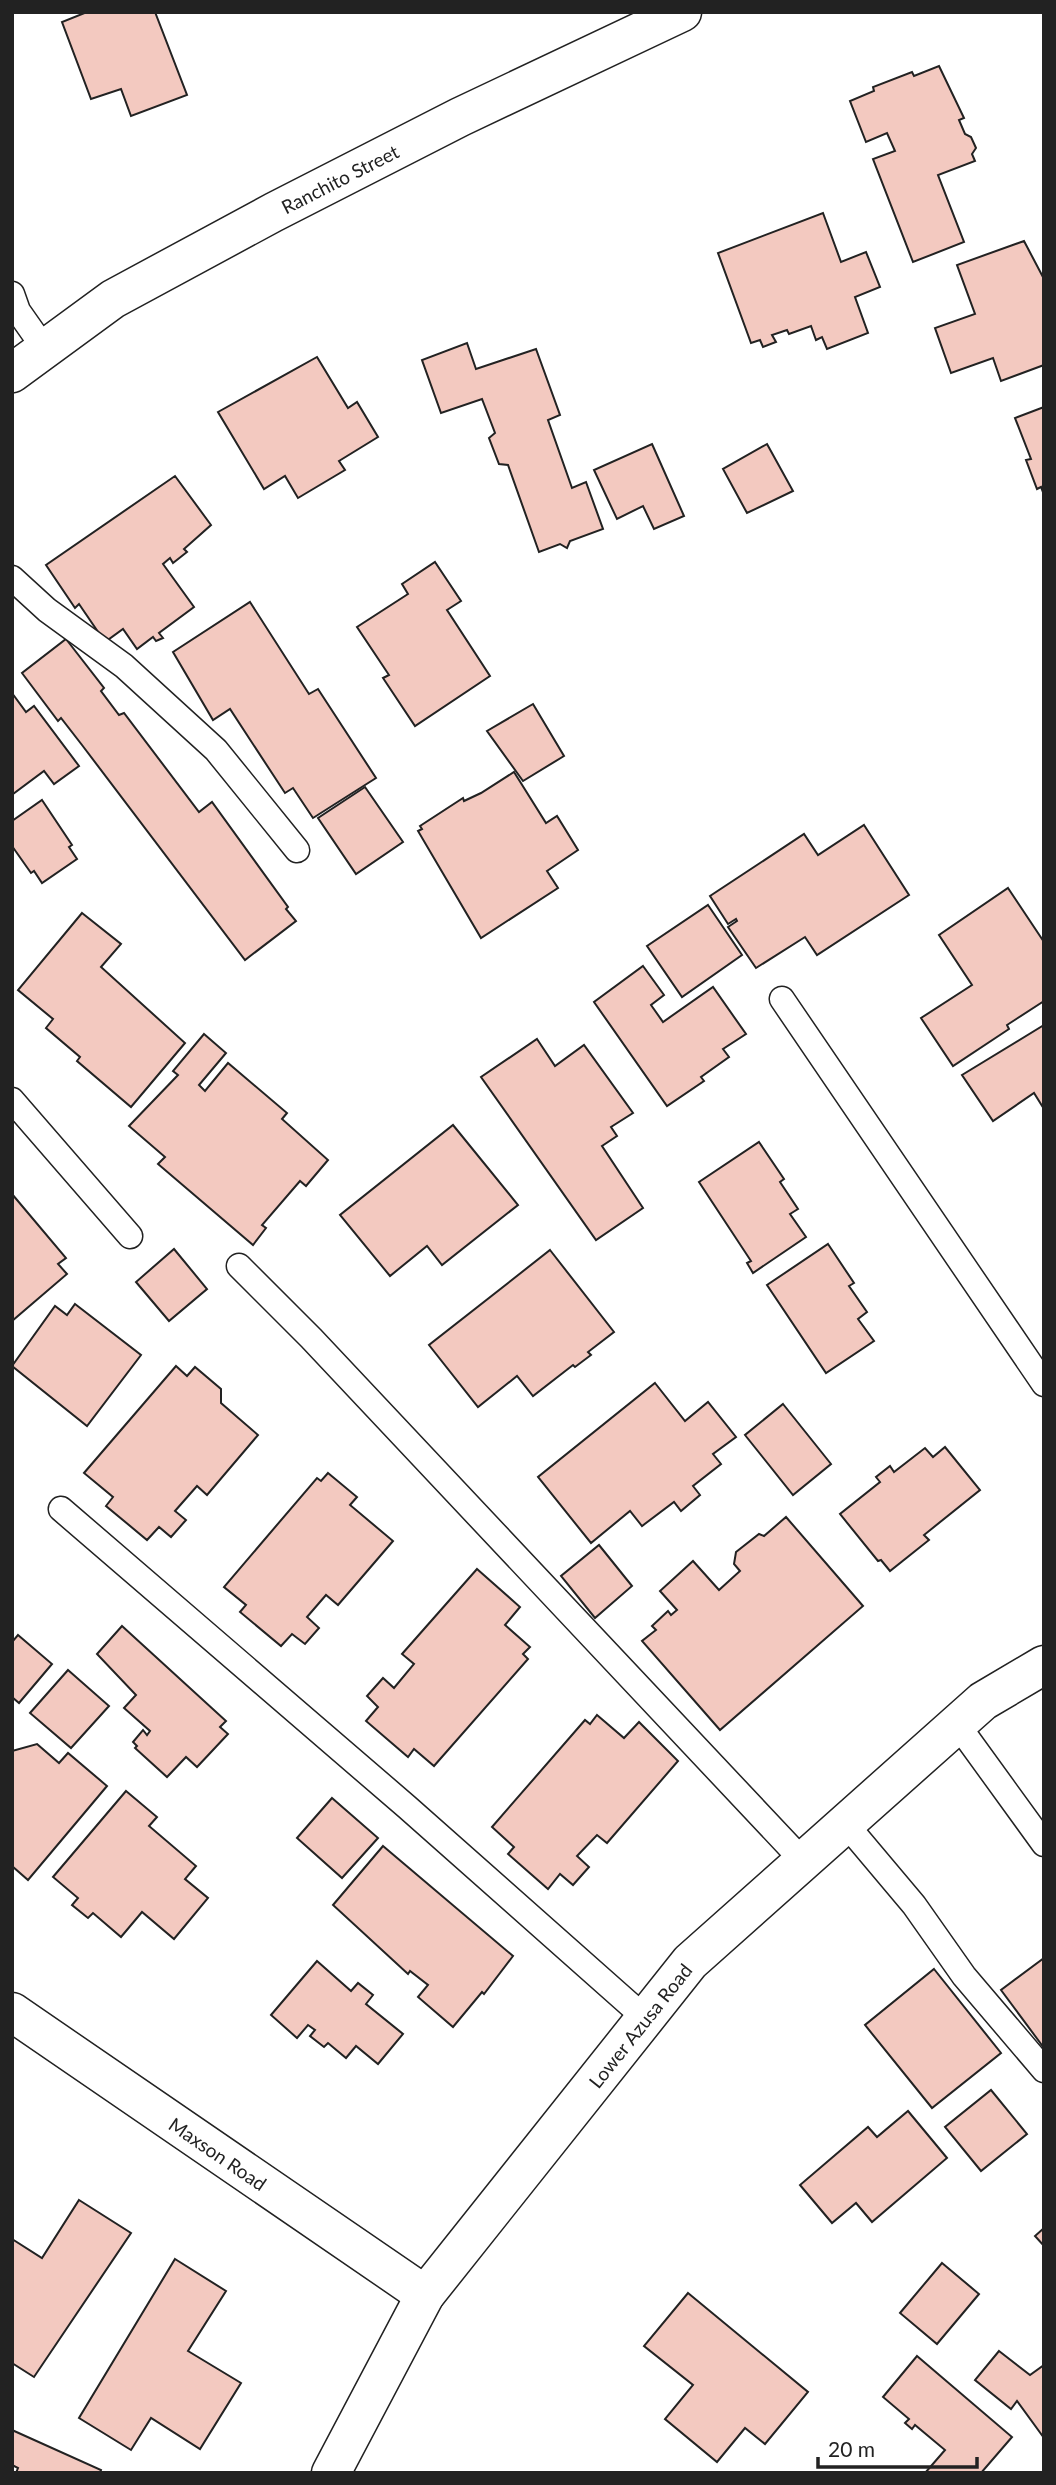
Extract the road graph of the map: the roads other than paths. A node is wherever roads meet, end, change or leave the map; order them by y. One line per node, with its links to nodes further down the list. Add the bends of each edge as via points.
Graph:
1 (682, 12): 3 (street, Ranchito Street, via 274,212 113,299)
2 (12, 294): 3 (lane, via 18,311)
3 (44, 348): 4 (street, Ranchito Street)
4 (12, 373)
5 (12, 578): 6 (lane, via 47,610 124,666 216,750)
6 (297, 850)
7 (782, 999): 11 (lane)
8 (12, 1100): 9 (lane)
9 (130, 1237)
10 (239, 1266): 17 (lane)
11 (1044, 1384)
12 (61, 1509): 19 (lane)
13 (1044, 1665): 14 (street, Lower Azusa Road, via 983,1701)
14 (957, 1724): 15 (street, Lower Azusa Road); 16 (lane)
15 (845, 1823): 17 (street, Lower Azusa Road); 20 (lane)
16 (1044, 1844)
17 (803, 1861): 19 (street, Lower Azusa Road, via 690,1962)
18 (12, 2012): 21 (street, Maxson Road)
19 (646, 2018): 21 (street, Lower Azusa Road)
20 (1044, 2070)
21 (425, 2294): 22 (street, Lower Azusa Road)
22 (331, 2473)

